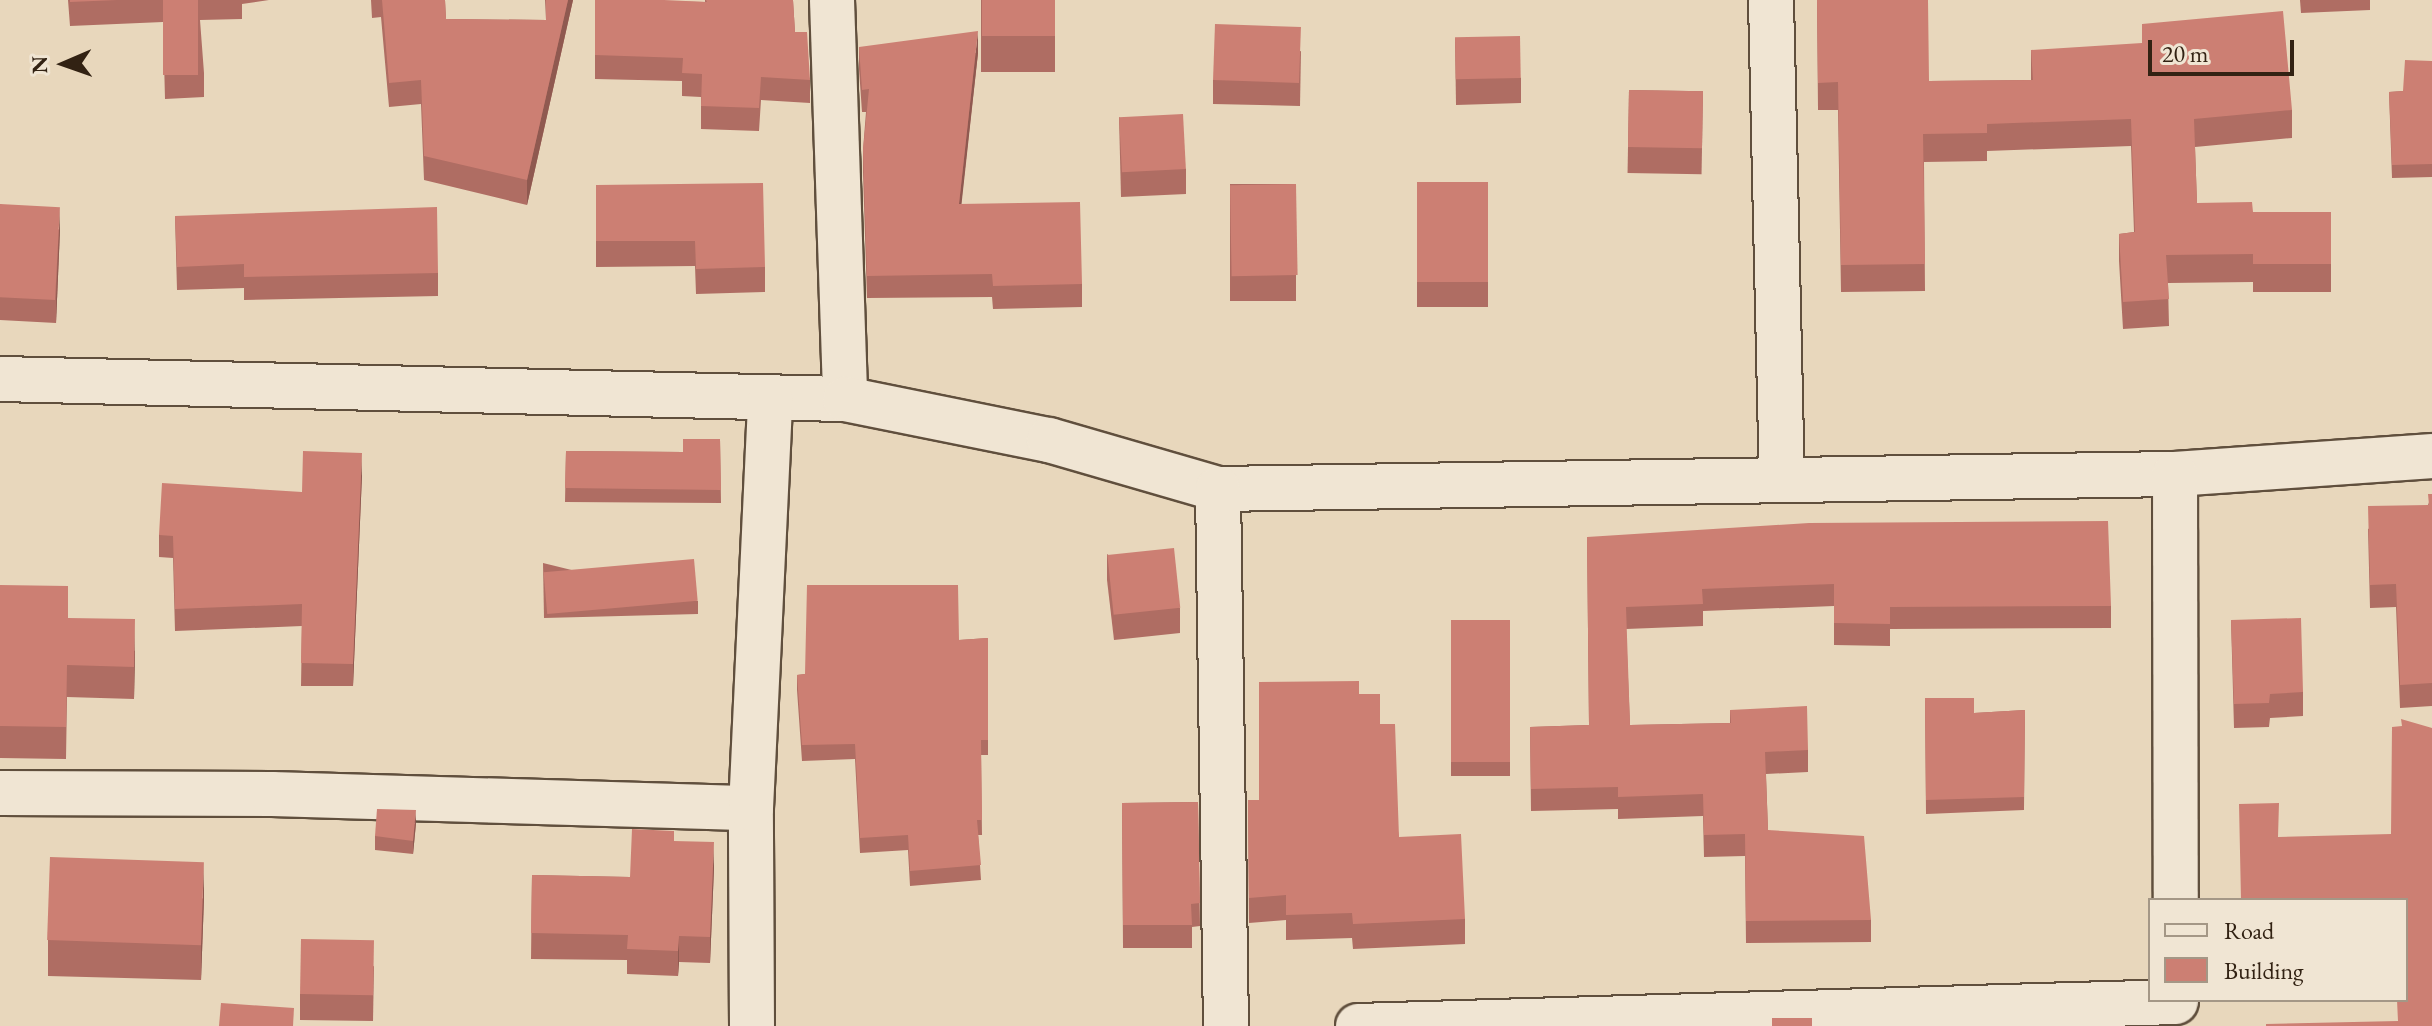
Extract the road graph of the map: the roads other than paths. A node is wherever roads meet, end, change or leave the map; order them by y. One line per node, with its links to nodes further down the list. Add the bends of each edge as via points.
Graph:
1 (832, 0): 5 (street)
2 (1771, 0): 8 (street)
3 (0, 379): 4 (street)
4 (770, 399): 5 (street); 11 (street)
5 (845, 399): 9 (street, via 1049,440)
6 (2432, 456): 7 (street)
7 (2175, 474): 8 (street); 12 (street)
8 (1782, 478): 9 (street)
9 (1218, 489): 15 (street)
10 (0, 793): 11 (street, via 272,794)
11 (751, 808): 14 (street)
12 (2176, 898)
13 (2176, 1009): 16 (street)
14 (752, 1026)
15 (1226, 1026)
16 (1358, 1026)

